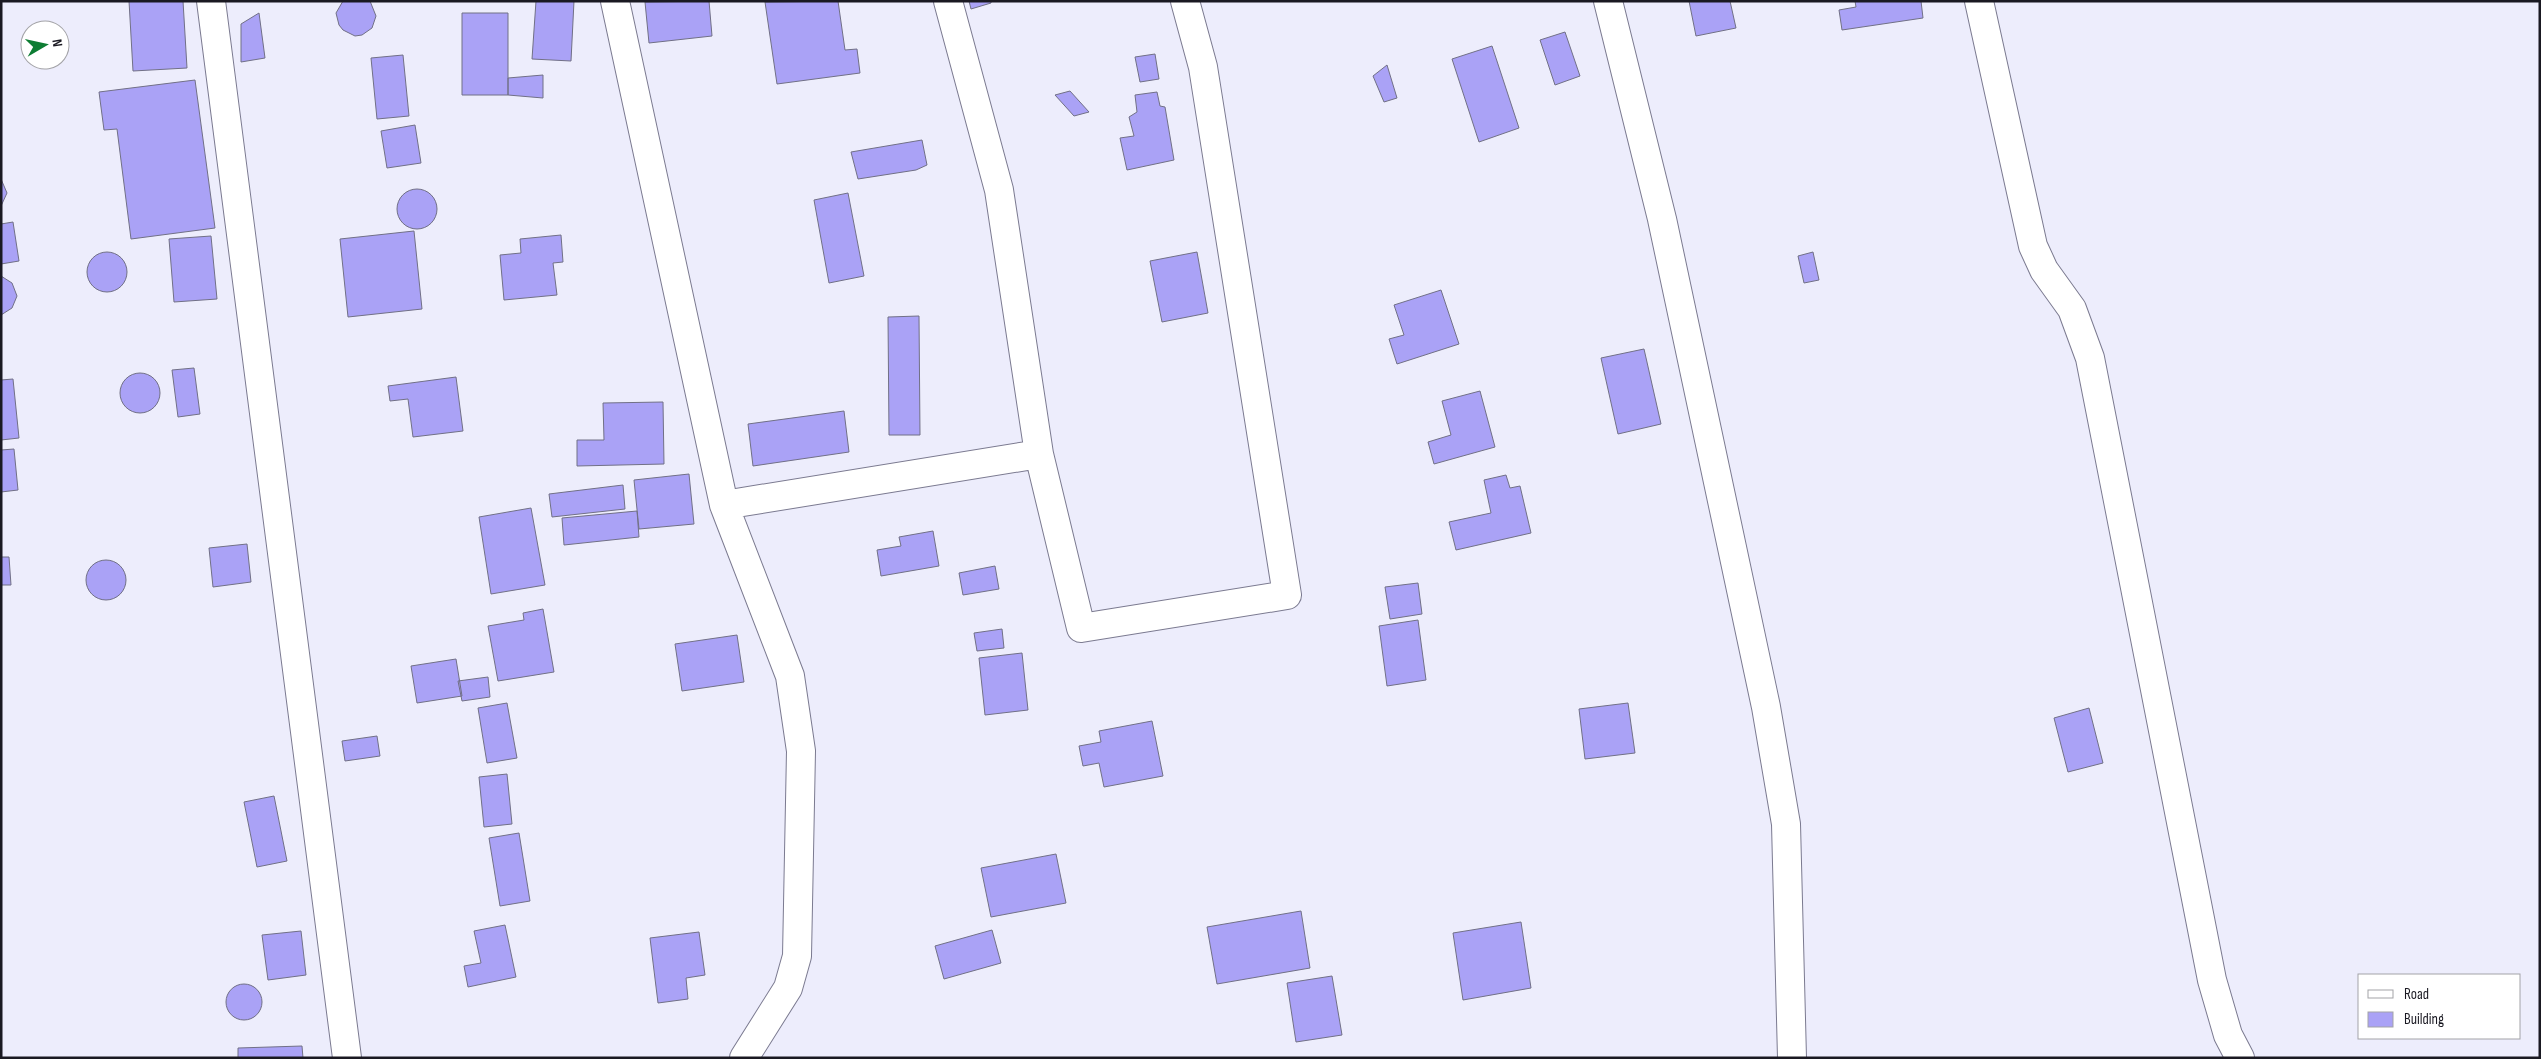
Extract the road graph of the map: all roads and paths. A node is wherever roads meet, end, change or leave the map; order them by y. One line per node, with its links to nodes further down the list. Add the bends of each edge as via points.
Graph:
1 (211, 1): 9 (street)
2 (615, 1): 8 (street)
3 (948, 1): 7 (street, via 999,190)
4 (1185, 1): 7 (street, via 1203,67 1287,596 1081,628)
5 (1608, 1): 11 (street, via 1662,219 1769,727 1786,824)
6 (1979, 1): 12 (street, via 2033,246 2044,270 2072,309 2090,358 2212,980 2228,1035)
7 (1039, 454): 8 (street)
8 (724, 505): 10 (street, via 790,676 801,751 797,956 788,988)
9 (347, 1058)
10 (744, 1058)
11 (1792, 1058)
12 (2240, 1058)

